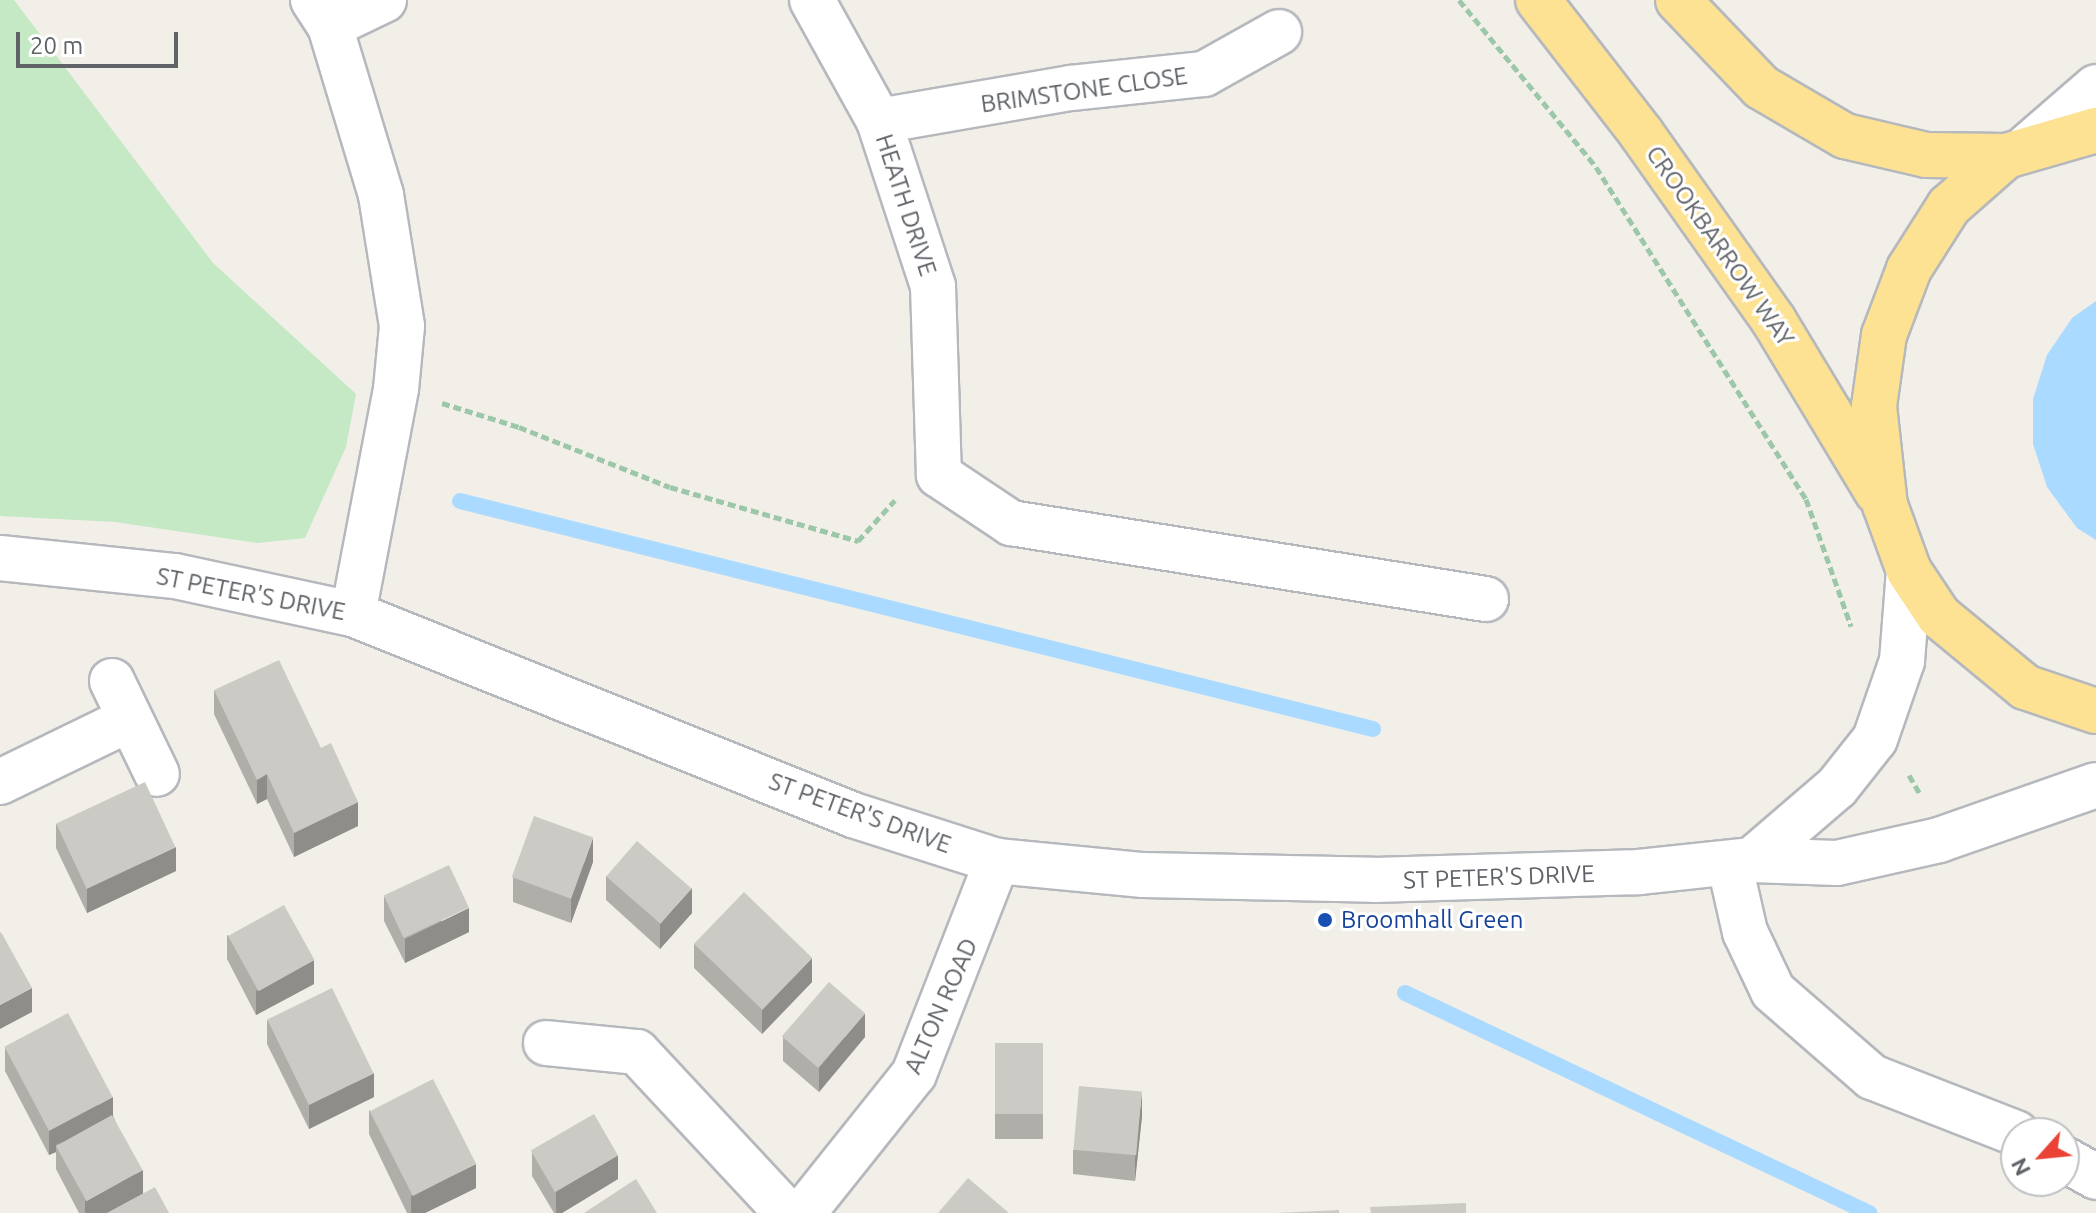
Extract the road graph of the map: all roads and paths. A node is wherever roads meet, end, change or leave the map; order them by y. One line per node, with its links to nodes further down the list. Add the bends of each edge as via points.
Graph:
1 (384, 0): 6 (street)
2 (812, 0): 9 (street, HEATH DRIVE)
3 (1459, 0): 19 (path, via 1596,167 1806,499)
4 (1538, 0): 14 (highway, CROOKBARROW WAY, via 1641,133 1774,321)
5 (1678, 0): 11 (highway, via 1761,87 1845,136 1926,155)
6 (322, 13): 12 (street, via 381,195 402,326)
7 (1279, 32): 9 (street, BRIMSTONE CLOSE, via 1204,74 1071,88)
8 (2096, 87): 11 (street)
9 (879, 121): 13 (street, HEATH DRIVE, via 933,286)
10 (2096, 130): 11 (highway)
11 (2017, 151): 14 (highway, via 1949,206 1909,269 1884,335 1874,406)
12 (396, 389): 13 (path, via 519,427 670,487 858,541 886,505); 18 (street)
13 (939, 475): 17 (street, via 1011,523)
14 (1885, 505): 16 (highway)
15 (0, 558): 18 (street, ST PETER'S DRIVE, via 175,576)
16 (1909, 571): 20 (highway, via 1939,616 2015,679); 25 (street, via 1902,661 1875,739 1837,787)
17 (1486, 599)
18 (353, 614): 24 (street, ST PETER'S DRIVE, via 853,815)
19 (1854, 632)
20 (2096, 711)
21 (157, 774): 22 (street, via 121,700)
22 (0, 782)
23 (2096, 785): 25 (street, ST PETER'S DRIVE, via 1939,840 1837,863)
24 (997, 861): 25 (street, ST PETER'S DRIVE, via 1143,875 1374,880); 29 (street, ALTON ROAD, via 914,1074)
25 (1741, 863): 27 (street, via 1745,932 1773,991 1872,1077)
26 (546, 1043): 28 (street, via 637,1052)
27 (2000, 1127)
28 (787, 1213)
29 (803, 1213)

